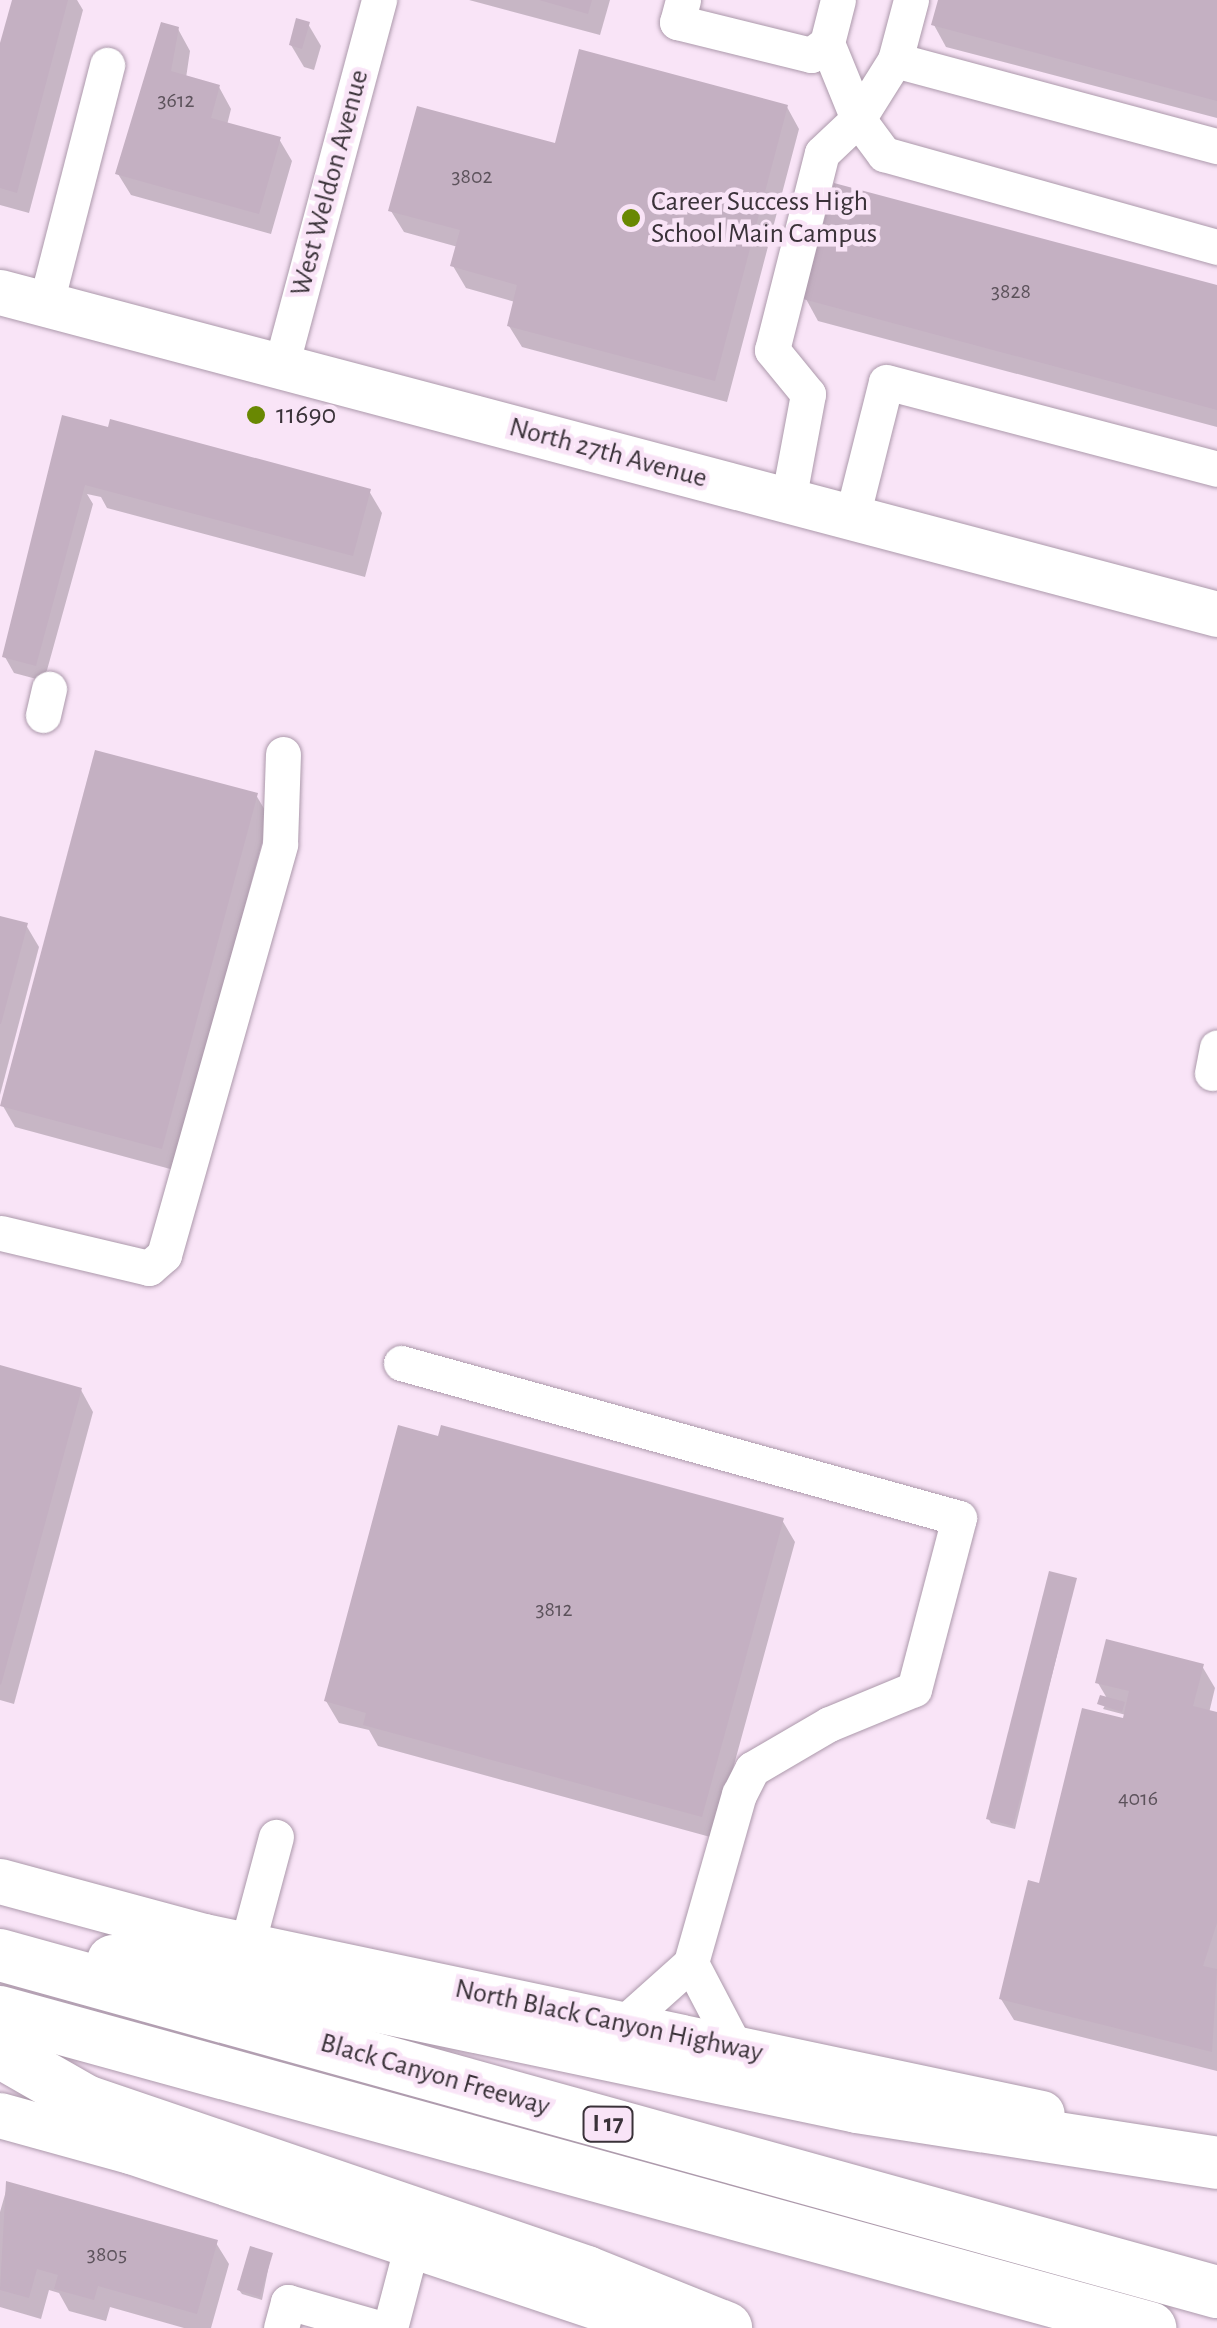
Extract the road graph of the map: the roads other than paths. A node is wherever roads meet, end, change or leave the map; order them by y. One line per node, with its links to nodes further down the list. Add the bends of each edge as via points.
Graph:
1 (379, 0): 13 (street, West Weldon Avenue)
2 (684, 0): 5 (street, via 678,22 811,55)
3 (838, 0): 5 (street)
4 (911, 0): 6 (street)
5 (826, 44): 8 (street)
6 (895, 60): 8 (street); 9 (street)
7 (108, 65): 12 (street)
8 (858, 120): 10 (street, via 884,154); 15 (street, via 822,153 772,350 808,394)
9 (1217, 146)
10 (1217, 247)
11 (0, 292): 12 (main road, North 27th Avenue)
12 (46, 303): 13 (main road, North 27th Avenue)
13 (281, 366): 15 (main road, North 27th Avenue)
14 (1217, 470): 16 (street, via 886,382)
15 (788, 501): 16 (main road, North 27th Avenue)
16 (852, 516): 17 (main road, North 27th Avenue)
17 (1217, 614)
18 (284, 754): 19 (street, via 280,844 164,1256 149,1268)
19 (2, 1233)
20 (402, 1363): 25 (street, via 959,1518 914,1689 830,1724 752,1769 738,1794)
21 (276, 1837): 23 (street)
22 (0, 1882): 23 (main road, North Black Canyon Highway)
23 (247, 1945): 27 (main road, North Black Canyon Highway)
24 (0, 1953): 31 (highway, via 194,1968 856,2107); 33 (highway, Black Canyon Freeway / I 17)
25 (691, 1963): 27 (street); 28 (street)
26 (0, 2012): 39 (highway)
27 (624, 2023): 28 (main road, North Black Canyon Highway)
28 (735, 2047): 31 (main road, North Black Canyon Highway, via 1074,2120)
29 (0, 2048): 37 (highway, via 86,2101 586,2272); 38 (highway)
30 (0, 2115): 32 (main road)
31 (1217, 2162)
32 (412, 2244): 35 (street); 36 (main road)
33 (1217, 2292)
34 (281, 2328): 35 (street, via 288,2302)
35 (389, 2328)
36 (660, 2328)
37 (726, 2328)
38 (1036, 2328)
39 (1150, 2328)

